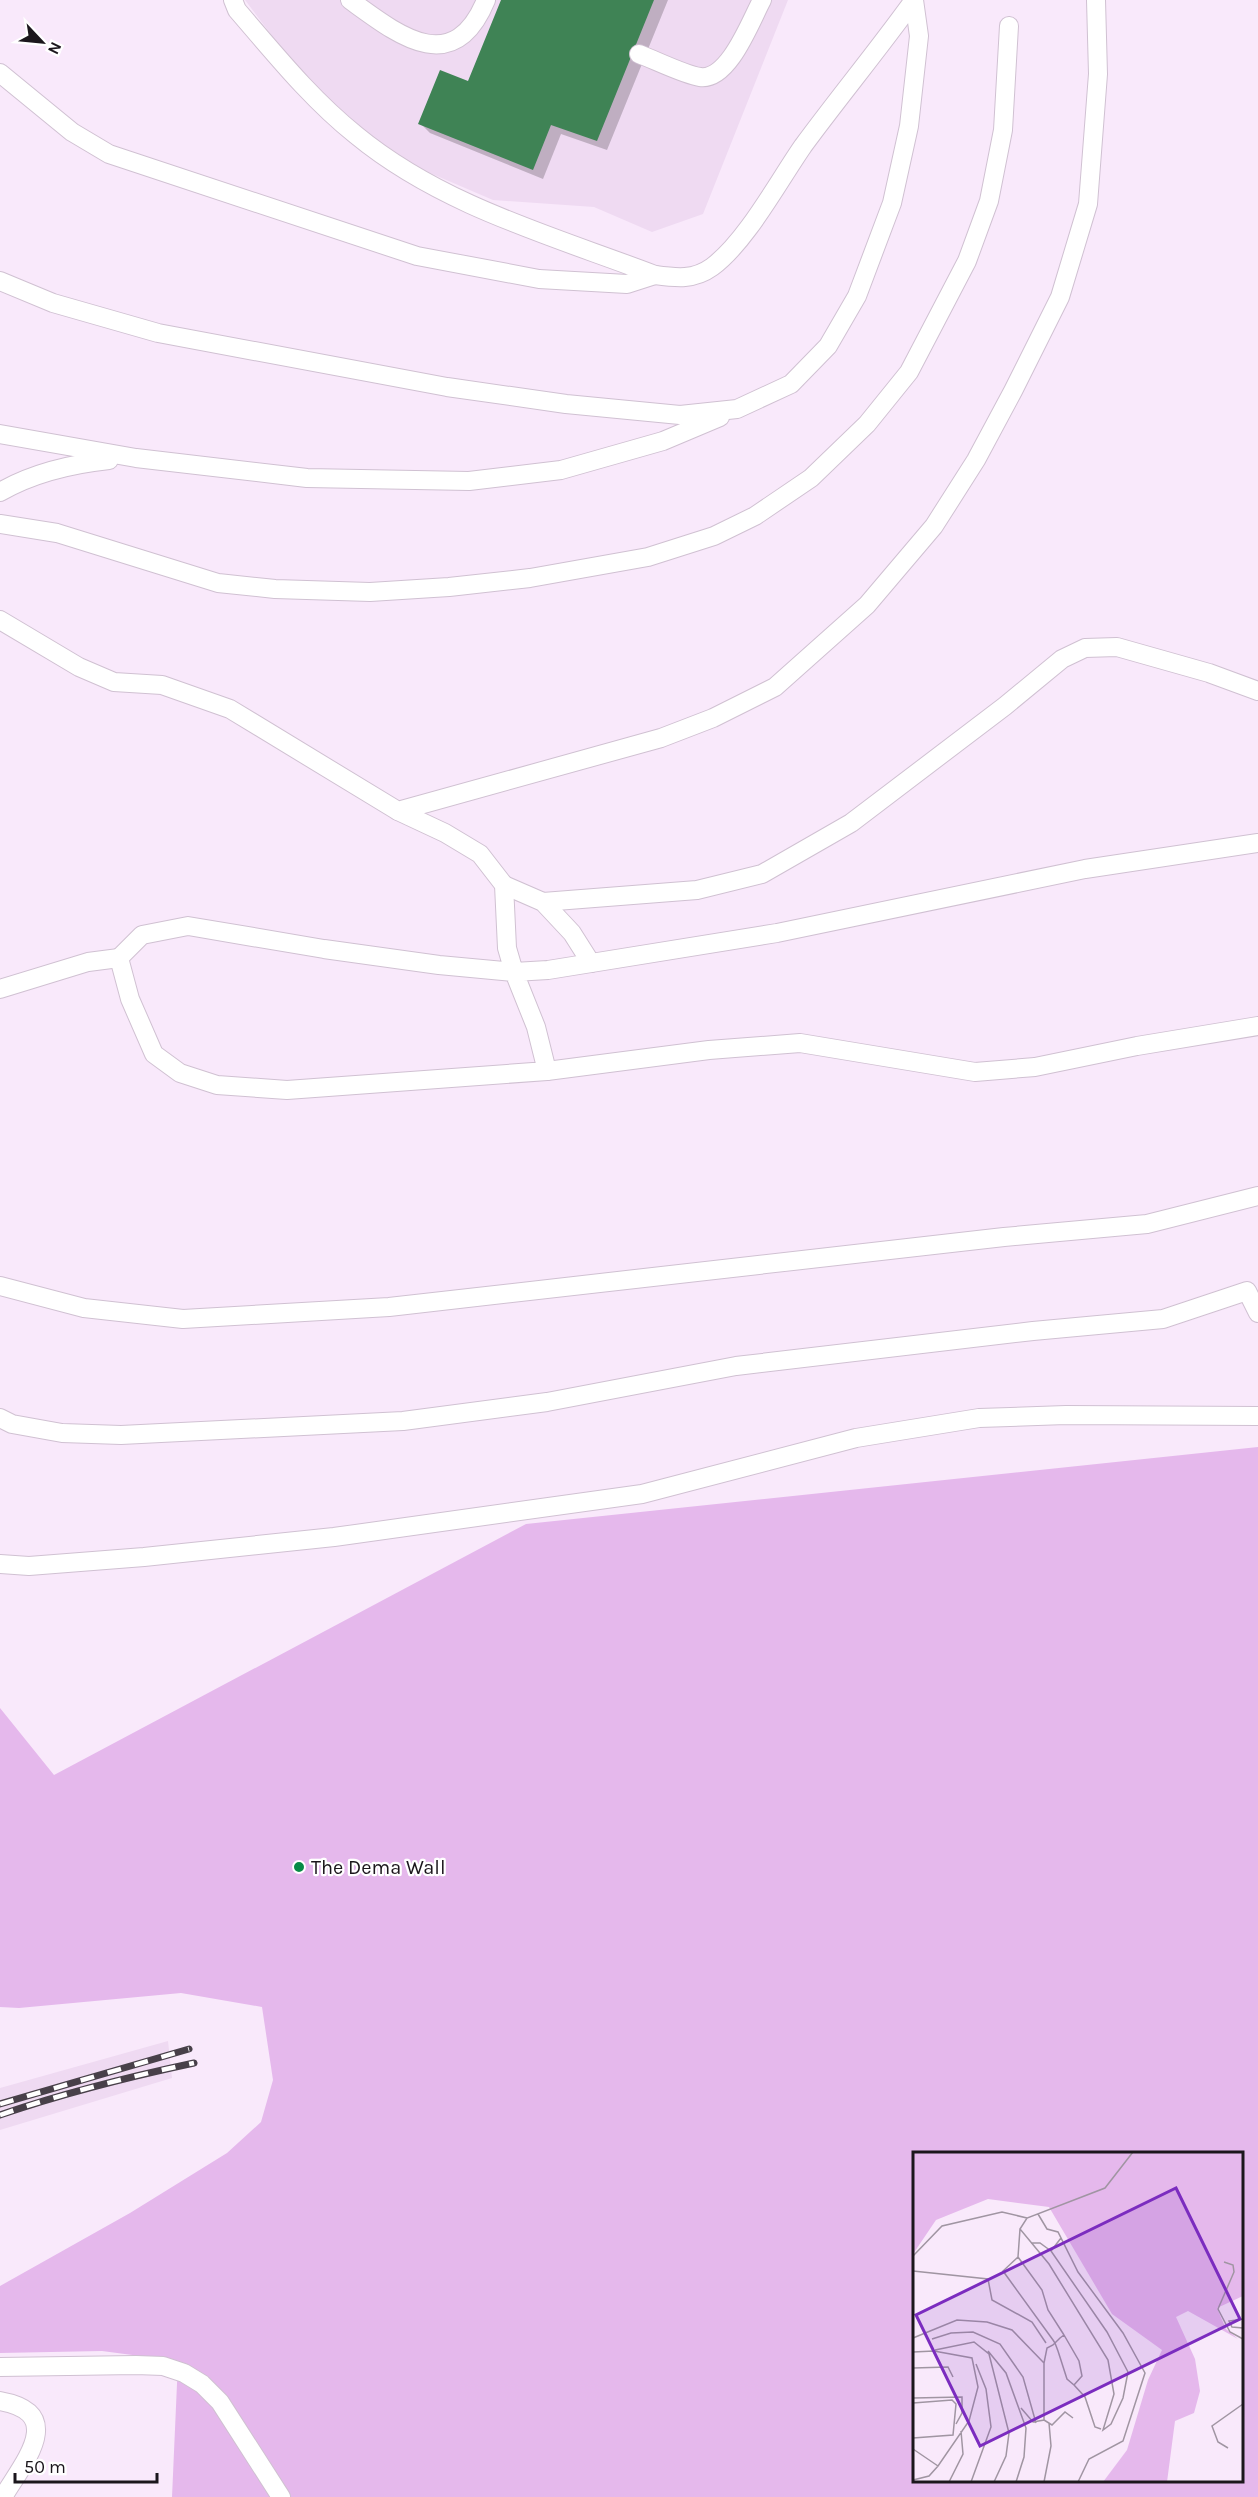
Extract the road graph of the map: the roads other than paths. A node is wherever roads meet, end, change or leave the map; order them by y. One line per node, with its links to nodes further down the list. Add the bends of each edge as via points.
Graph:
1 (233, 0): 10 (street, via 237,10 305,89 357,136 405,169 462,202)
2 (350, 0): 3 (street, via 386,26 420,43 437,46 462,35)
3 (486, 0)
4 (762, 0): 8 (street, via 736,52 717,73 702,78)
5 (914, 0): 10 (street, via 825,116 736,245 697,276); 12 (street, via 919,36 909,126 892,203 857,296 828,346 791,384)
6 (1096, 0): 19 (street, via 1098,74 1088,204 1060,297 976,460 934,526 867,605 775,687 713,718 661,738)
7 (1009, 26): 16 (street, via 1003,130 989,201 967,261 909,372 867,424 811,478 755,516 714,536 648,557 530,578 370,592 218,583 57,533)
8 (639, 54)
9 (0, 73): 10 (street, via 72,132 109,154 417,256 539,279 627,284)
10 (656, 275)
11 (0, 281): 12 (street, via 53,303 158,333 447,387 680,415)
12 (737, 409): 14 (street, via 663,441 561,470 469,481 307,478)
13 (0, 434): 14 (street)
14 (136, 458): 15 (street, via 81,463 18,481)
15 (0, 492)
16 (0, 524)
17 (0, 620): 19 (street, via 79,668 114,682 162,685 230,710)
18 (1258, 691): 22 (street, via 1117,647 1085,648 1062,659 851,823 762,874 697,890)
19 (398, 811): 21 (street, via 480,854)
20 (1258, 843): 24 (street, via 1085,868 777,933)
21 (504, 885): 22 (street); 25 (street, via 507,948)
22 (543, 902): 24 (street, via 572,933)
23 (119, 958): 25 (street, via 142,935 188,926 335,951); 26 (street, via 88,962); 28 (street, via 129,999 154,1054 180,1072 217,1085 287,1090)
24 (591, 963): 25 (street)
25 (514, 972): 28 (street, via 536,1027)
26 (0, 989)
27 (1258, 1026): 28 (street, via 1035,1067 975,1072 800,1043 709,1050)
28 (547, 1071)
29 (1258, 1196): 30 (street, via 1147,1224 389,1307 183,1319 84,1308)
30 (0, 1286)
31 (1253, 1288): 32 (street); 34 (street, via 1163,1319 736,1366 547,1402 403,1421 121,1435 62,1433 12,1424)
32 (1258, 1313)
33 (1258, 1416): 35 (street, via 1066,1414 979,1418 856,1438 642,1494 322,1538 144,1557 29,1566)
34 (0, 1418)
35 (0, 1564)
36 (0, 2367): 39 (street, via 136,2365 163,2366 184,2373 220,2402)
37 (0, 2401): 38 (street, via 30,2412 37,2431)
38 (3, 2497)
39 (281, 2497)

